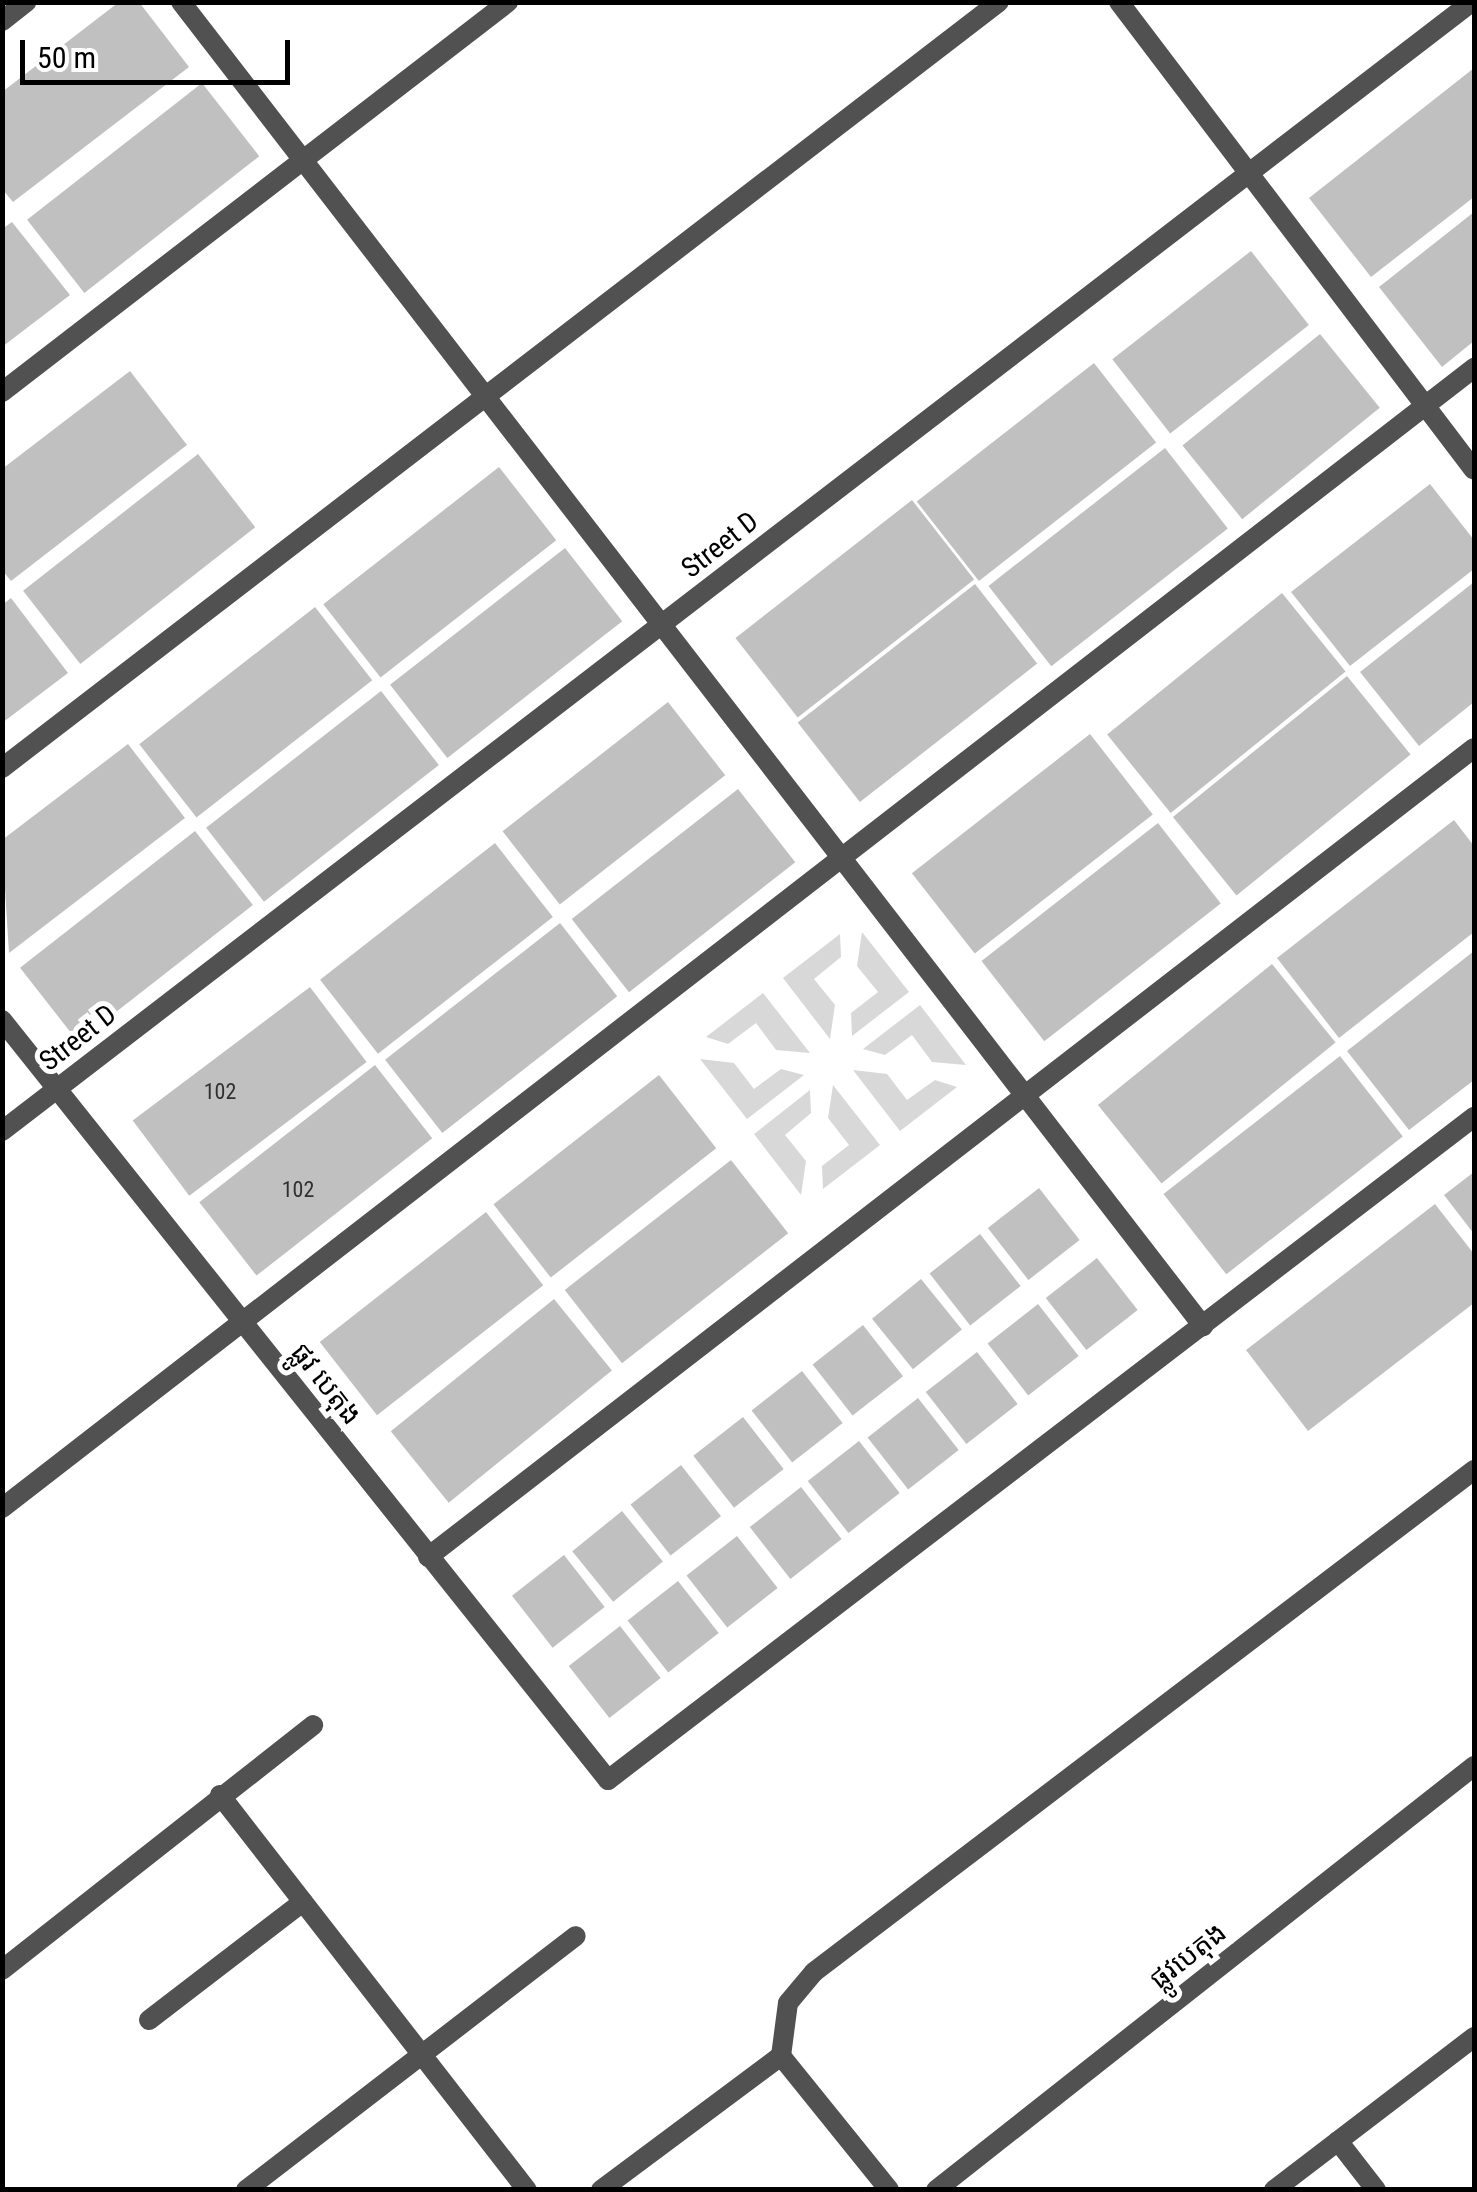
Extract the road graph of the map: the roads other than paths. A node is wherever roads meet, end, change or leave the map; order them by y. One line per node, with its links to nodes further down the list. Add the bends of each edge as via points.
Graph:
1 (26, 2): 7 (street)
2 (181, 2): 8 (street)
3 (508, 2): 8 (street)
4 (999, 2): 12 (street)
5 (1119, 2): 9 (street)
6 (1472, 2): 9 (street, Street D)
7 (2, 21)
8 (303, 161): 11 (street); 12 (street)
9 (1249, 174): 13 (street); 15 (street, Street D)
10 (1474, 368): 13 (street)
11 (2, 392)
12 (485, 397): 15 (street); 17 (street)
13 (1426, 406): 14 (street); 18 (street)
14 (1474, 470)
15 (661, 625): 18 (street); 20 (street, Street D)
16 (1474, 748): 21 (street)
17 (2, 768)
18 (842, 858): 21 (street); 24 (street)
19 (2, 1020): 20 (street, ផ្លូវ បេតុង)
20 (57, 1089): 23 (street, Street D); 24 (street, ផ្លូវ បេតុង)
21 (1025, 1095): 25 (street); 28 (street)
22 (1474, 1116): 25 (street)
23 (2, 1131)
24 (242, 1322): 27 (street); 28 (street, ផ្លូវ បេតុង)
25 (1203, 1326): 28 (street, ផ្លូវ បេតុង, via 608,1780)
26 (1474, 1470): 38 (street, via 814,1972 788,2004)
27 (2, 1508)
28 (428, 1558)
29 (313, 1725): 31 (street)
30 (1474, 1766): 44 (street, ផ្លូវបេតុង)
31 (220, 1795): 32 (street); 34 (street)
32 (303, 1902): 35 (street); 37 (street)
33 (576, 1936): 37 (street)
34 (2, 1970)
35 (148, 2020)
36 (1474, 2037): 39 (street)
37 (422, 2054): 40 (street); 41 (street)
38 (781, 2056): 42 (street); 43 (street)
39 (1338, 2141): 45 (street); 46 (street)
40 (246, 2190)
41 (528, 2190)
42 (601, 2190)
43 (888, 2190)
44 (936, 2190)
45 (1274, 2190)
46 (1376, 2190)

